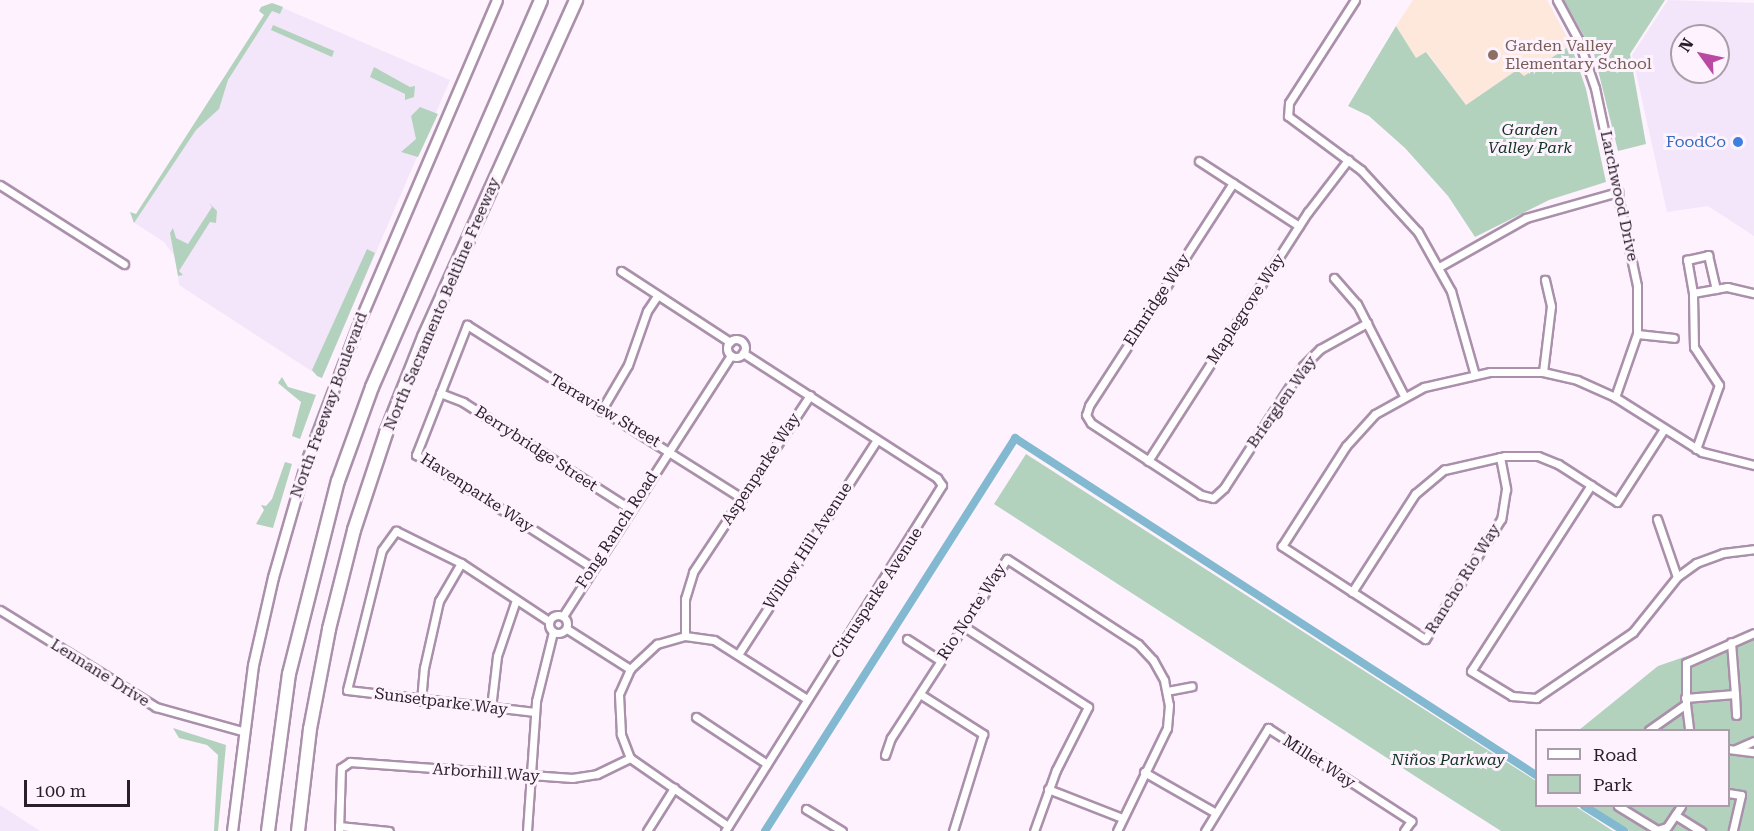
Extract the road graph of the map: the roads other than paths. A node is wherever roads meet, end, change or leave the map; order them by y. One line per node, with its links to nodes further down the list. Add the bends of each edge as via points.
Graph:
1 (497, 0): 78 (street, North Freeway Boulevard, via 358,322 315,434 273,577)
2 (539, 0): 100 (highway, North Sacramento Beltline Freeway, via 376,377 339,481 289,674)
3 (576, 0): 101 (highway, North Sacramento Beltline Freeway, via 424,337 386,433 354,530 329,628 310,729)
4 (1355, 0): 6 (street, via 1287,111 1294,122)
5 (1557, 0): 10 (street, Larchwood Drive, via 1588,63)
6 (1348, 160): 11 (street, Maplegrove Way); 13 (street, via 1418,232)
7 (1199, 161): 8 (street)
8 (1233, 183): 11 (street); 40 (street, Elmridge Way, via 1089,406 1087,419)
9 (0, 185): 12 (street)
10 (1618, 192): 13 (street, via 1526,218); 23 (street, Larchwood Drive, via 1637,285)
11 (1299, 226): 40 (street, Maplegrove Way)
12 (124, 264)
13 (1439, 267): 29 (street, via 1459,313)
14 (621, 271): 20 (street)
15 (1334, 278): 21 (street, via 1350,294)
16 (1545, 280): 28 (street, via 1551,306)
17 (1716, 289): 18 (street); 18 (street, via 1708,255 1687,260); 19 (street, via 1736,287)
18 (1693, 293): 37 (street, via 1694,346 1719,386)
19 (1754, 293)
20 (657, 296): 25 (street); 34 (street, via 647,311 628,365)
21 (1367, 324): 32 (street); 40 (street, Brierglen Way, via 1320,349 1303,366 1224,488 1213,498 1205,497)
22 (467, 325): 30 (street, Havenparke Way); 34 (street, Terraview Street)
23 (1637, 334): 24 (street); 33 (street, Larchwood Drive)
24 (1674, 338)
25 (730, 342): 26 (street, Aspenparke Way, via 740,340); 27 (street)
26 (743, 352): 27 (street); 31 (street, Aspenparke Way)
27 (731, 355): 38 (street, Fong Ranch Road)
28 (1544, 372): 29 (street); 33 (street, via 1577,380)
29 (1475, 375): 32 (street)
30 (440, 393): 44 (street, Berrybridge Street, via 463,402); 48 (street, Havenparke Way, via 416,455)
31 (810, 395): 36 (street); 43 (street, Aspenparke Way)
32 (1404, 396): 50 (street, Rancho Rio Way, via 1375,414 1353,437 1282,546)
33 (1616, 397): 35 (street)
34 (601, 411): 38 (street, Terraview Street)
35 (1664, 429): 37 (street); 42 (street, via 1617,502)
36 (877, 440): 62 (street, Willow Hill Avenue); 69 (street, Citrusparke Avenue, via 942,485)
37 (1696, 449): 41 (street)
38 (668, 450): 43 (street, Terraview Street); 44 (street, Fong Ranch Road)
39 (1500, 457): 42 (street, via 1527,454 1548,459); 50 (street, via 1444,470 1426,482); 50 (street, Rancho Rio Way, via 1506,489 1501,519 1425,639)
40 (1148, 461)
41 (1754, 465)
42 (1591, 485): 49 (street, via 1471,671 1512,696 1536,698 1633,632)
43 (742, 498): 59 (street, Aspenparke Way, via 693,572 684,613)
44 (630, 509): 48 (street, Fong Ranch Road)
45 (1657, 519): 49 (street)
46 (1754, 549): 49 (street, via 1723,553 1696,563)
47 (461, 562): 51 (street); 70 (street, via 439,601); 70 (street, Sunsetparke Way, via 396,531 382,550 347,690)
48 (593, 568): 53 (street, Fong Ranch Road)
49 (1677, 577)
50 (1352, 592)
51 (516, 600): 54 (street); 72 (street, via 497,656)
52 (0, 609): 78 (street, Lennane Drive, via 156,707)
53 (563, 616): 54 (street, via 556,615); 56 (street)
54 (549, 621): 57 (street)
55 (963, 626): 63 (street, Rio Norte Way); 66 (street, Rio Norte Way, via 1007,559 1138,644 1160,670); 88 (street, via 1088,707)
56 (567, 628): 57 (street, via 562,633); 64 (street)
57 (553, 632): 73 (street, via 542,667)
58 (1754, 633): 61 (street)
59 (685, 636): 62 (street, via 714,640); 64 (street, via 657,644)
60 (907, 639): 63 (street)
61 (1731, 642): 68 (street); 71 (street, via 1686,663)
62 (739, 653): 69 (street)
63 (941, 661): 67 (street, Rio Norte Way)
64 (630, 669): 83 (street, via 619,694 621,734)
65 (1192, 686): 66 (street)
66 (1167, 691): 85 (street, via 1167,728)
67 (920, 694): 82 (street, Rio Norte Way, via 891,738); 105 (street, via 983,734)
68 (1735, 694): 71 (street); 74 (street)
69 (807, 699): 84 (street)
70 (421, 701): 72 (street, Sunsetparke Way)
71 (1686, 701): 76 (street); 77 (street)
72 (491, 708): 73 (street, Sunsetparke Way)
73 (535, 712): 86 (street)
74 (1736, 715)
75 (696, 717): 84 (street)
76 (1650, 729)
77 (1689, 729)
78 (242, 731): 99 (street, North Freeway Boulevard)
79 (1753, 741): 80 (street); 81 (street)
80 (1732, 749): 81 (street)
81 (1753, 752)
82 (885, 755)
83 (630, 758): 86 (street, Arborhill Way, via 597,774 572,778); 87 (street)
84 (767, 764): 96 (street)
85 (1144, 772): 93 (street); 95 (street)
86 (530, 776): 97 (street, Arborhill Way, via 350,762 341,768); 103 (street)
87 (674, 788): 96 (street); 104 (street)
88 (1048, 789): 95 (street); 106 (street)
89 (1730, 793): 111 (street, via 1742,795)
90 (1620, 807): 94 (street, via 1657,830 1667,827)
91 (1680, 807): 94 (street)
92 (806, 809): 98 (street)
93 (1214, 812): 108 (street, Millet Way); 109 (street, Millet Way, via 1268,728 1411,821)
94 (1675, 815): 110 (street)
95 (1122, 818): 107 (street)
96 (727, 828)
97 (339, 829): 102 (street)
98 (836, 830)
99 (232, 831)
100 (268, 831)
101 (298, 831)
102 (389, 831)
103 (527, 831)
104 (647, 831)
105 (953, 831)
106 (1034, 831)
107 (1117, 831)
108 (1205, 831)
109 (1404, 831)
110 (1701, 831)
111 (1733, 831)

